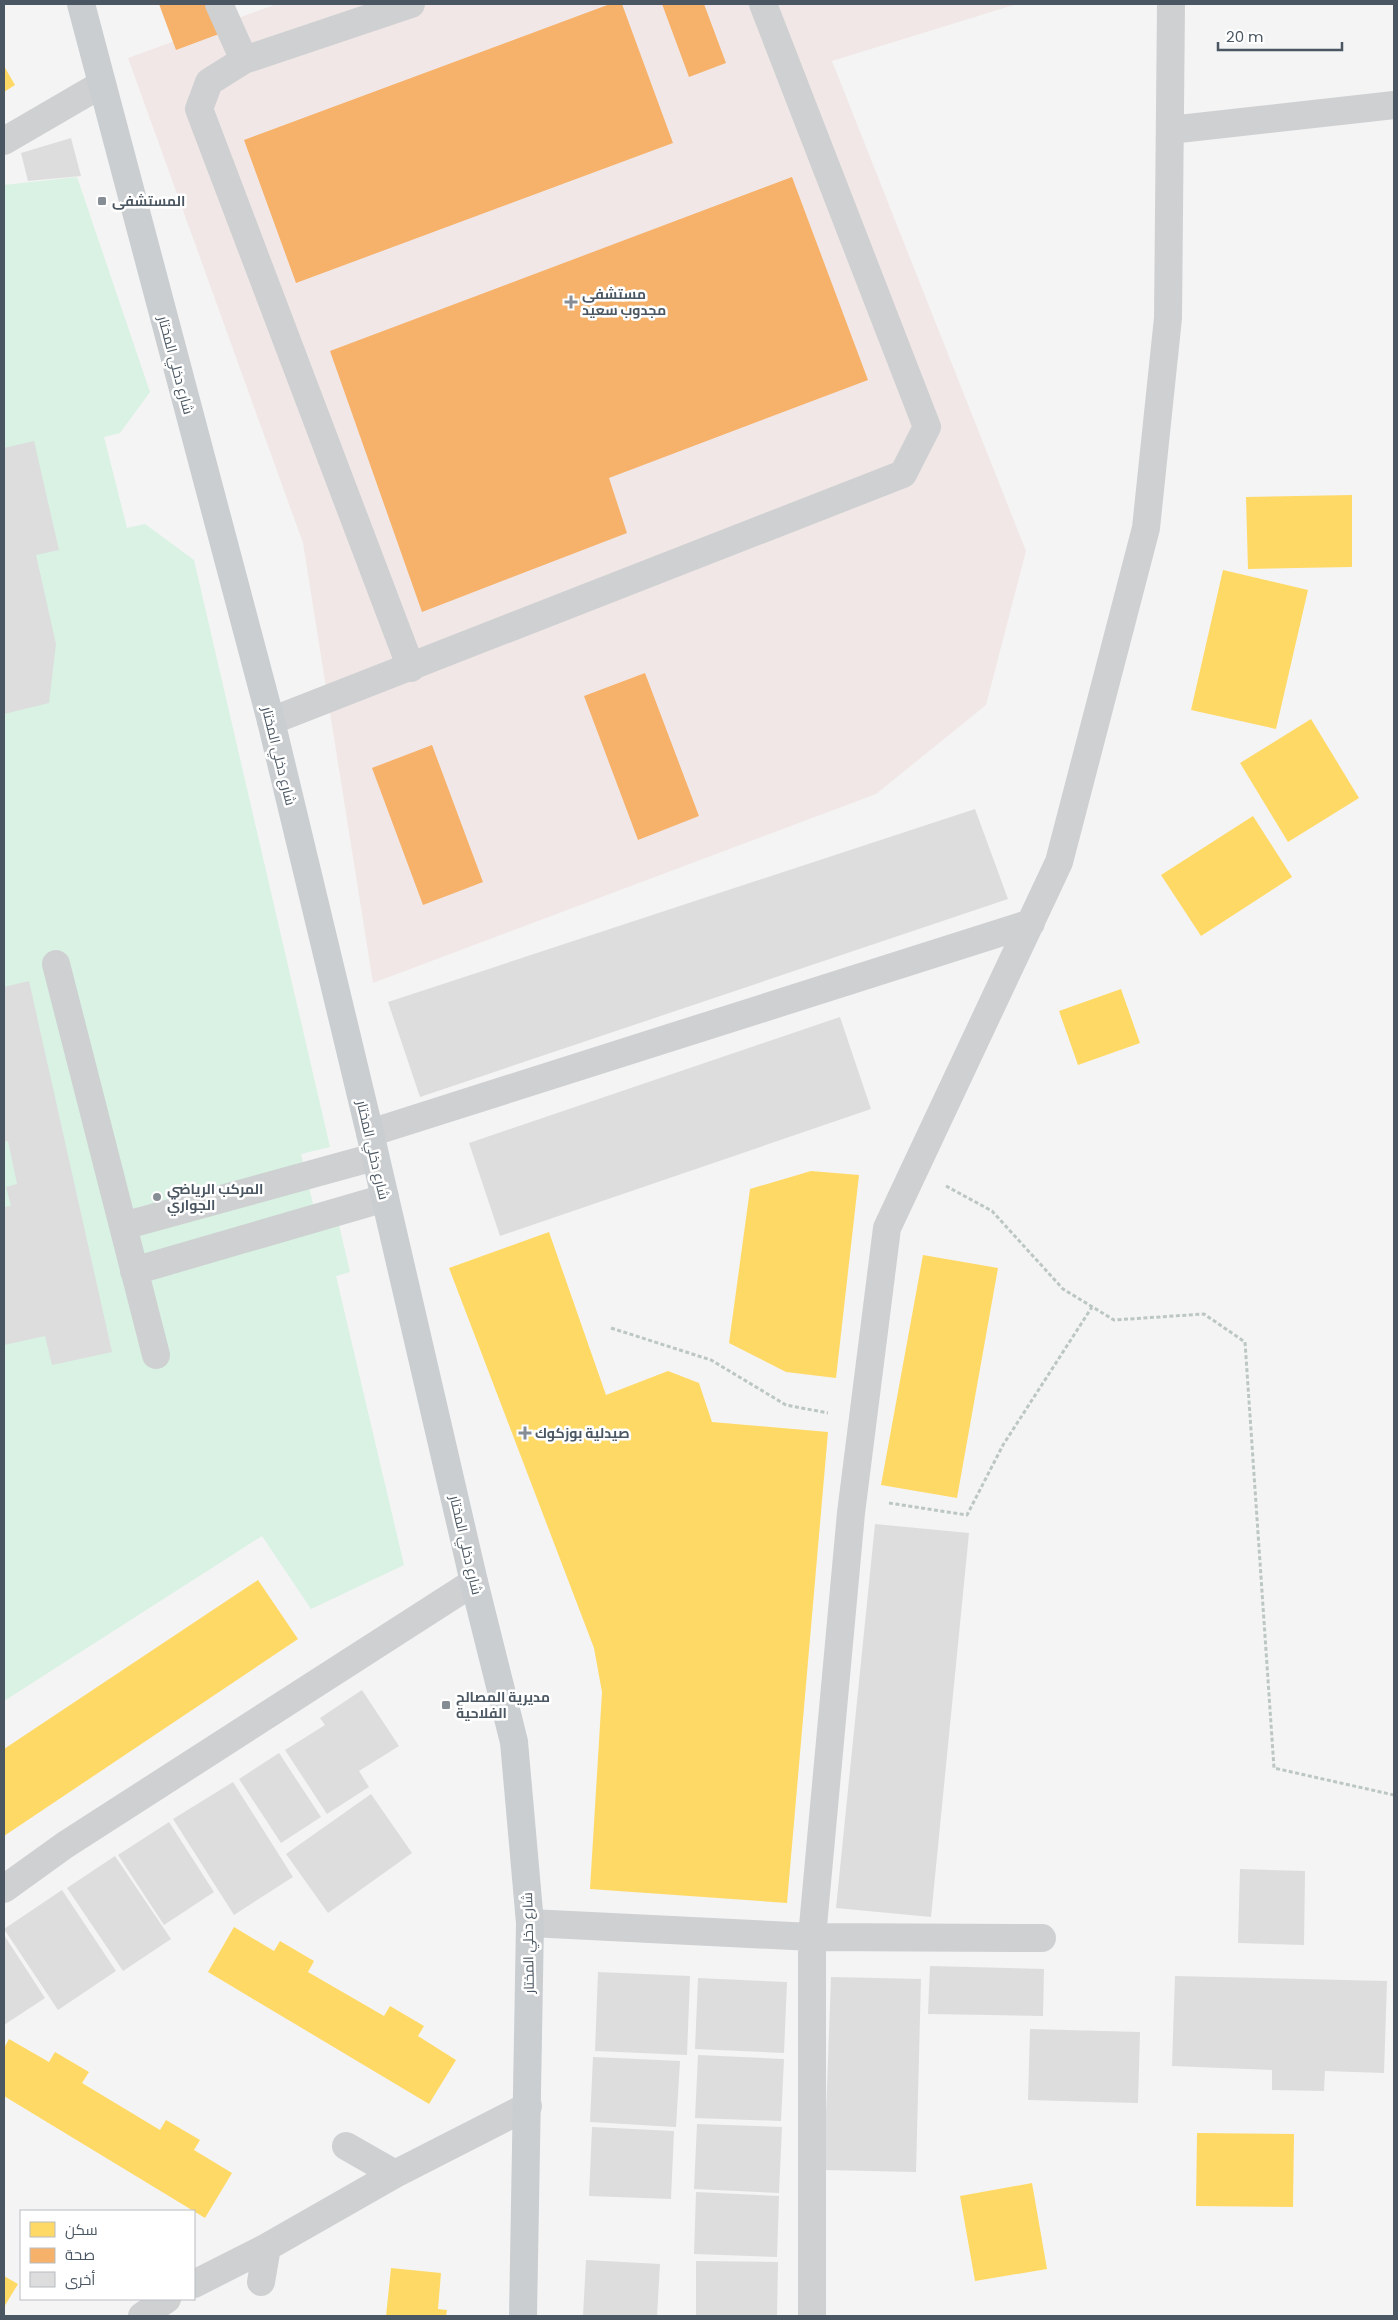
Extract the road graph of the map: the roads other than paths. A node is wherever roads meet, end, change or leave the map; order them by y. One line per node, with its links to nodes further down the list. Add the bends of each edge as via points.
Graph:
1 (81, 4): 7 (main road, شارع دخلي المختار)
2 (219, 4): 6 (street)
3 (411, 4): 6 (street)
4 (764, 4): 11 (street, via 928,427 907,467 903,474 894,478)
5 (1171, 4): 9 (street)
6 (244, 60): 11 (street, via 209,82 199,109)
7 (102, 84): 10 (street); 12 (main road, شارع دخلي المختار)
8 (1394, 105): 9 (street)
9 (1170, 130): 13 (street, via 1168,318 1146,528 1059,862)
10 (4, 141)
11 (411, 668): 12 (street)
12 (271, 720): 15 (main road, شارع دخلي المختار)
13 (1030, 923): 15 (street); 23 (street, via 887,1228 853,1497)
14 (56, 964): 17 (street)
15 (372, 1145): 16 (main road, شارع دخلي المختار); 17 (street)
16 (384, 1198): 18 (street); 20 (main road, شارع دخلي المختار)
17 (123, 1226): 18 (street)
18 (134, 1272): 19 (street)
19 (156, 1355)
20 (474, 1582): 21 (street, via 65,1845); 22 (main road, شارع دخلي المختار, via 514,1742)
21 (4, 1889)
22 (530, 1923): 23 (street); 25 (main road, شارع دخلي المختار)
23 (812, 1936): 24 (street); 34 (street)
24 (1042, 1938)
25 (528, 2106): 27 (street); 33 (main road, شارع دخلي المختار)
26 (346, 2146): 27 (street)
27 (395, 2174): 28 (street)
28 (267, 2247): 29 (street); 30 (street)
29 (261, 2282)
30 (195, 2283)
31 (166, 2300): 32 (street)
32 (142, 2316)
33 (523, 2316)
34 (812, 2316)

